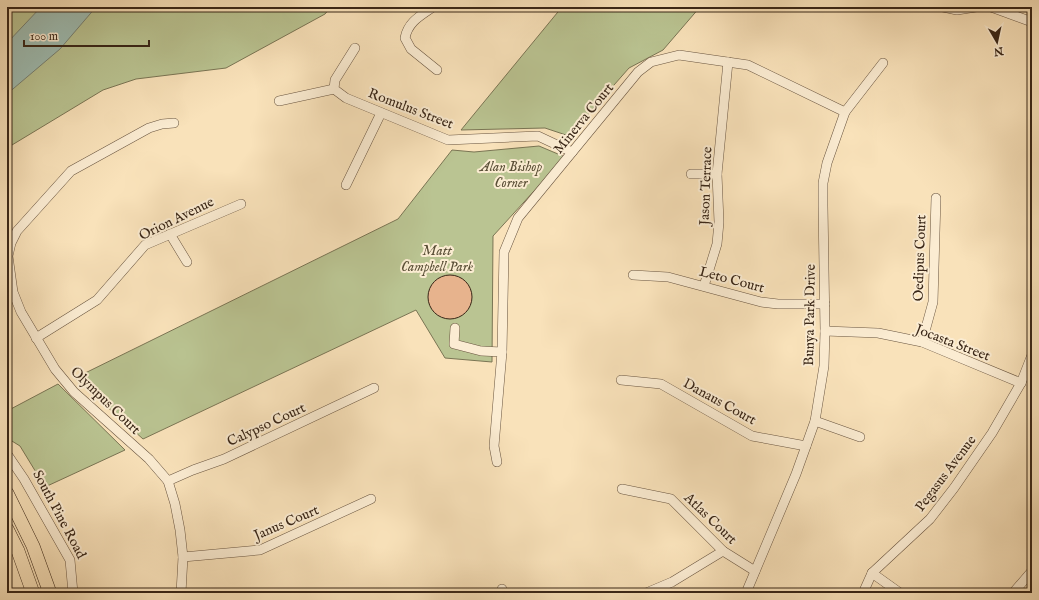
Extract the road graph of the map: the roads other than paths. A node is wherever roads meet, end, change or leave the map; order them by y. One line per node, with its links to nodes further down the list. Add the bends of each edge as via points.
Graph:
1 (433, 7): 9 (street, via 412,22 405,38 411,49)
2 (943, 7): 3 (street, via 957,10)
3 (976, 7)
4 (991, 7): 5 (street)
5 (1032, 22)
6 (355, 48): 10 (street, via 335,80)
7 (728, 62): 12 (street, Minerva Court, via 748,65); 15 (street, Minerva Court, via 679,55 651,62 638,72); 17 (street, Jason Terrace)
8 (883, 62): 12 (street, Bunya Park Drive)
9 (437, 70)
10 (334, 89): 11 (street); 13 (street, Romulus Street, via 346,98)
11 (279, 101)
12 (846, 112): 25 (street, Bunya Park Drive, via 834,139 823,183)
13 (381, 113): 15 (street, Romulus Street, via 448,140 538,136); 18 (street)
14 (174, 123): 28 (street, Olympus Court, via 149,128 71,171 17,231 8,256 9,271 20,312)
15 (572, 152): 30 (street, Minerva Court, via 518,218 504,252)
16 (691, 174): 17 (street)
17 (717, 174): 24 (street, Jason Terrace, via 717,244)
18 (346, 185)
19 (936, 198): 29 (street, Oedipus Court, via 933,302)
20 (241, 204): 21 (street, Orion Avenue)
21 (170, 234): 22 (street); 28 (street, Orion Avenue, via 145,246 97,300)
22 (187, 262)
23 (633, 275): 24 (street, Leto Court, via 668,277)
24 (704, 286): 25 (street, Leto Court, via 761,302)
25 (825, 304): 27 (street, Bunya Park Drive)
26 (455, 328): 30 (street, via 454,344 480,351)
27 (826, 331): 29 (street, Jocasta Street, via 878,333); 35 (street, Bunya Park Drive, via 824,366)
28 (36, 338): 40 (street, Olympus Court, via 54,369 74,392 149,459)
29 (922, 342): 33 (street, Jocasta Street)
30 (502, 352): 39 (street, Minerva Court, via 494,446)
31 (1032, 355): 33 (street, Pegasus Avenue)
32 (621, 380): 37 (street, Danaus Court, via 661,384 752,436)
33 (1021, 383): 49 (street, Pegasus Avenue, via 992,434 930,519)
34 (374, 388): 40 (street, Calypso Court, via 224,459)
35 (815, 421): 36 (street); 37 (street, Bunya Park Drive)
36 (860, 437)
37 (806, 446): 47 (street, Bunya Park Drive)
38 (7, 454): 52 (street, South Pine Road, via 70,560)
39 (497, 462)
40 (168, 481): 46 (street, Olympus Court, via 175,504)
41 (622, 489): 45 (street, Atlas Court, via 671,499)
42 (7, 493): 51 (highway, via 38,558)
43 (372, 499): 46 (street, Janus Court, via 260,550)
44 (7, 529): 50 (highway)
45 (723, 552): 47 (street, Atlas Court); 54 (street, via 672,582)
46 (183, 556): 53 (street, Olympus Court)
47 (755, 570): 55 (street, Bunya Park Drive)
48 (1032, 572): 58 (street)
49 (872, 573): 56 (street, Pegasus Avenue); 57 (street)
50 (33, 593)
51 (50, 593)
52 (73, 593)
53 (181, 593)
54 (646, 593)
55 (746, 593)
56 (863, 593)
57 (900, 593)
58 (1013, 593)

